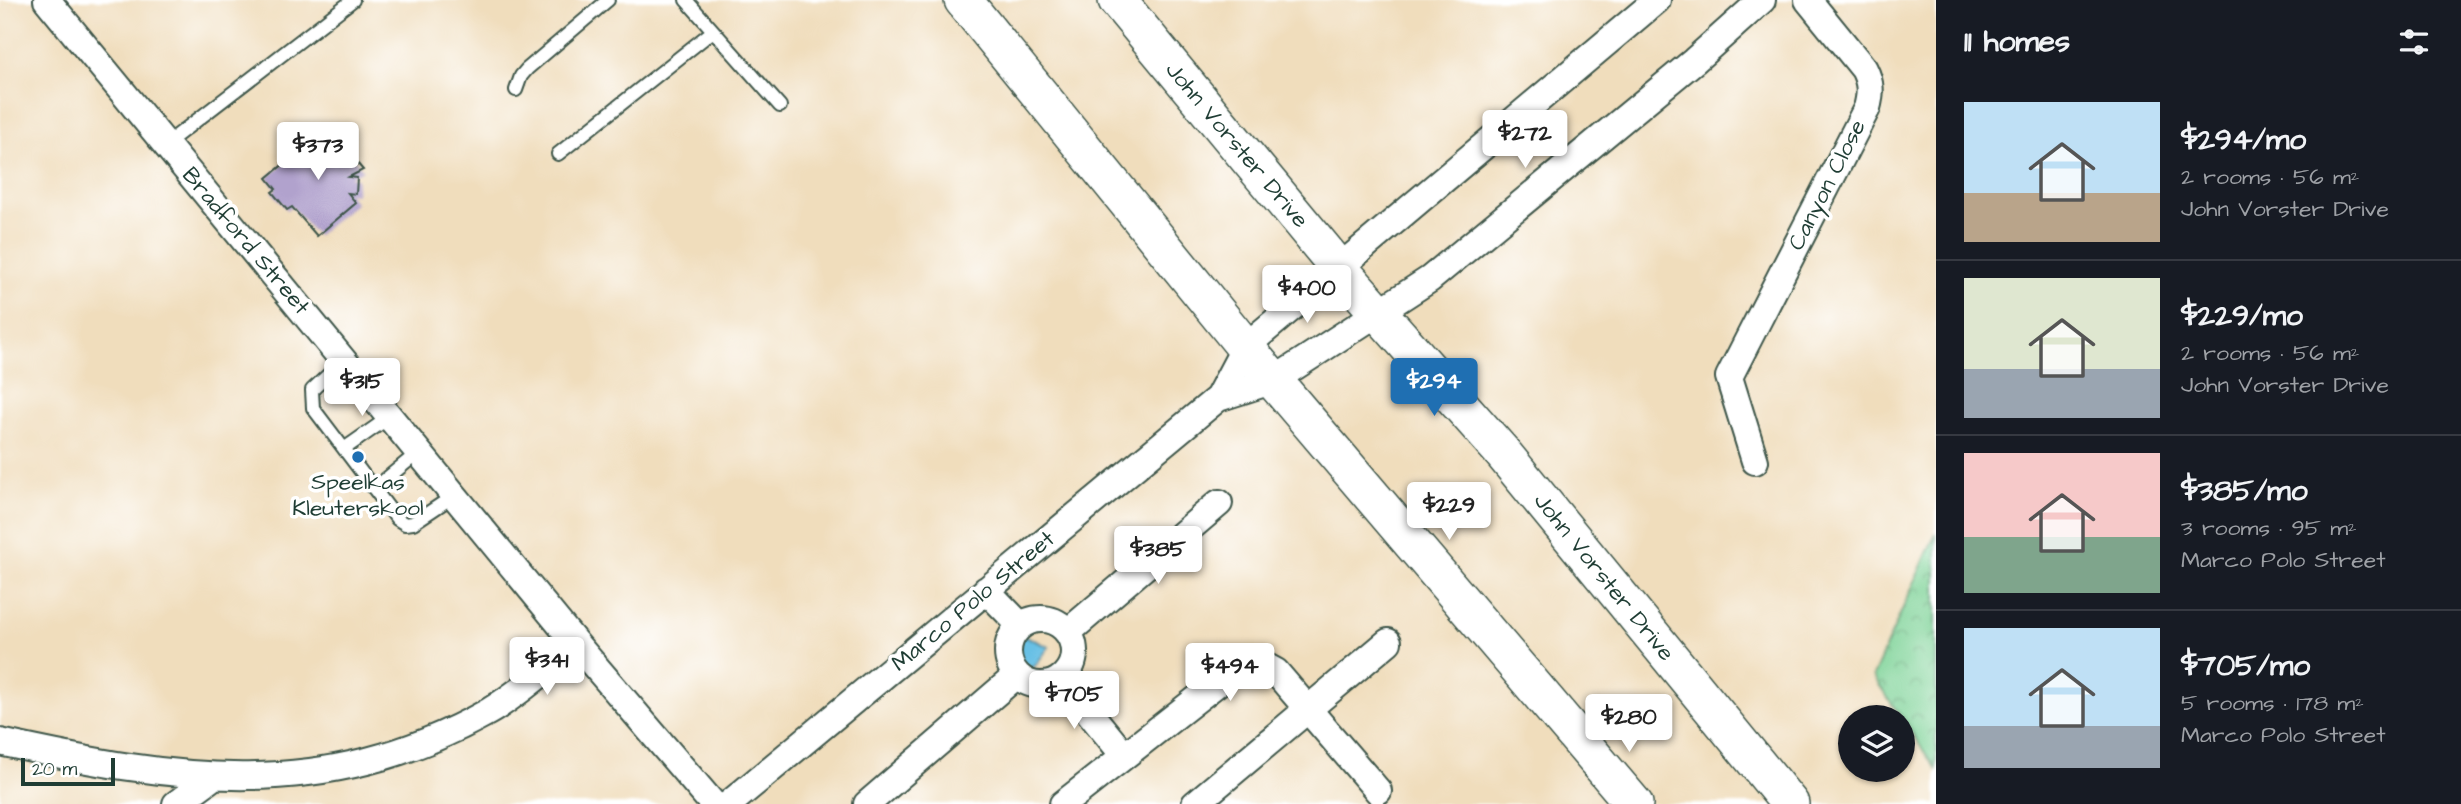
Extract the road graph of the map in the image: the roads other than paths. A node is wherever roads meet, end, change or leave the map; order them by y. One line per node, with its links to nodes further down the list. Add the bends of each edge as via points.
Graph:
1 (47, 0): 13 (street, Bradford Street)
2 (353, 0): 13 (lane)
3 (608, 0): 11 (lane, via 527,69)
4 (686, 0): 10 (lane)
5 (962, 0): 17 (main road)
6 (1117, 0): 15 (main road, John Vorster Drive)
7 (1657, 0): 15 (street)
8 (1762, 0): 16 (street, Marco Polo Street, via 1430,279)
9 (1808, 0): 24 (street, Canyon Close, via 1864,69 1870,80 1868,101 1729,377)
10 (713, 31): 12 (lane); 14 (lane)
11 (516, 90)
12 (780, 106)
13 (166, 144): 18 (street, Bradford Street)
14 (558, 154)
15 (1338, 267): 16 (main road, John Vorster Drive); 17 (street)
16 (1381, 313): 19 (street, Marco Polo Street); 47 (main road, John Vorster Drive, via 1501,451)
17 (1245, 347): 19 (main road); 20 (street, Marco Polo Street)
18 (344, 360): 21 (street, Bradford Street); 22 (lane, via 317,382 310,398)
19 (1275, 380): 20 (street, Marco Polo Street); 46 (main road)
20 (1218, 397): 28 (street, Marco Polo Street)
21 (391, 416): 22 (lane); 23 (street, Bradford Street)
22 (344, 449): 25 (lane)
23 (420, 451): 25 (lane); 26 (street, Bradford Street)
24 (1755, 461)
25 (374, 489): 26 (lane, via 405,524)
26 (456, 495): 32 (street, Bradford Street)
27 (1219, 503): 30 (street)
28 (986, 590): 29 (street); 42 (street, Marco Polo Street)
29 (1021, 626): 30 (street, via 1045,619); 33 (street, via 1008,648)
30 (1068, 632): 34 (street, via 1074,656)
31 (1388, 642): 35 (street)
32 (577, 646): 38 (street, via 489,711 373,763 293,777); 41 (street, Bradford Street)
33 (1017, 675): 34 (street, via 1037,685); 43 (street)
34 (1062, 678): 37 (street)
35 (1308, 709): 37 (street, via 1266,664 1243,663); 39 (street); 45 (street)
36 (0, 742): 38 (street, via 88,762)
37 (1124, 754): 44 (street)
38 (210, 779): 40 (street)
39 (1378, 792)
40 (177, 804)
41 (713, 804)
42 (729, 804)
43 (867, 804)
44 (1063, 804)
45 (1195, 804)
46 (1634, 804)
47 (1790, 804)

